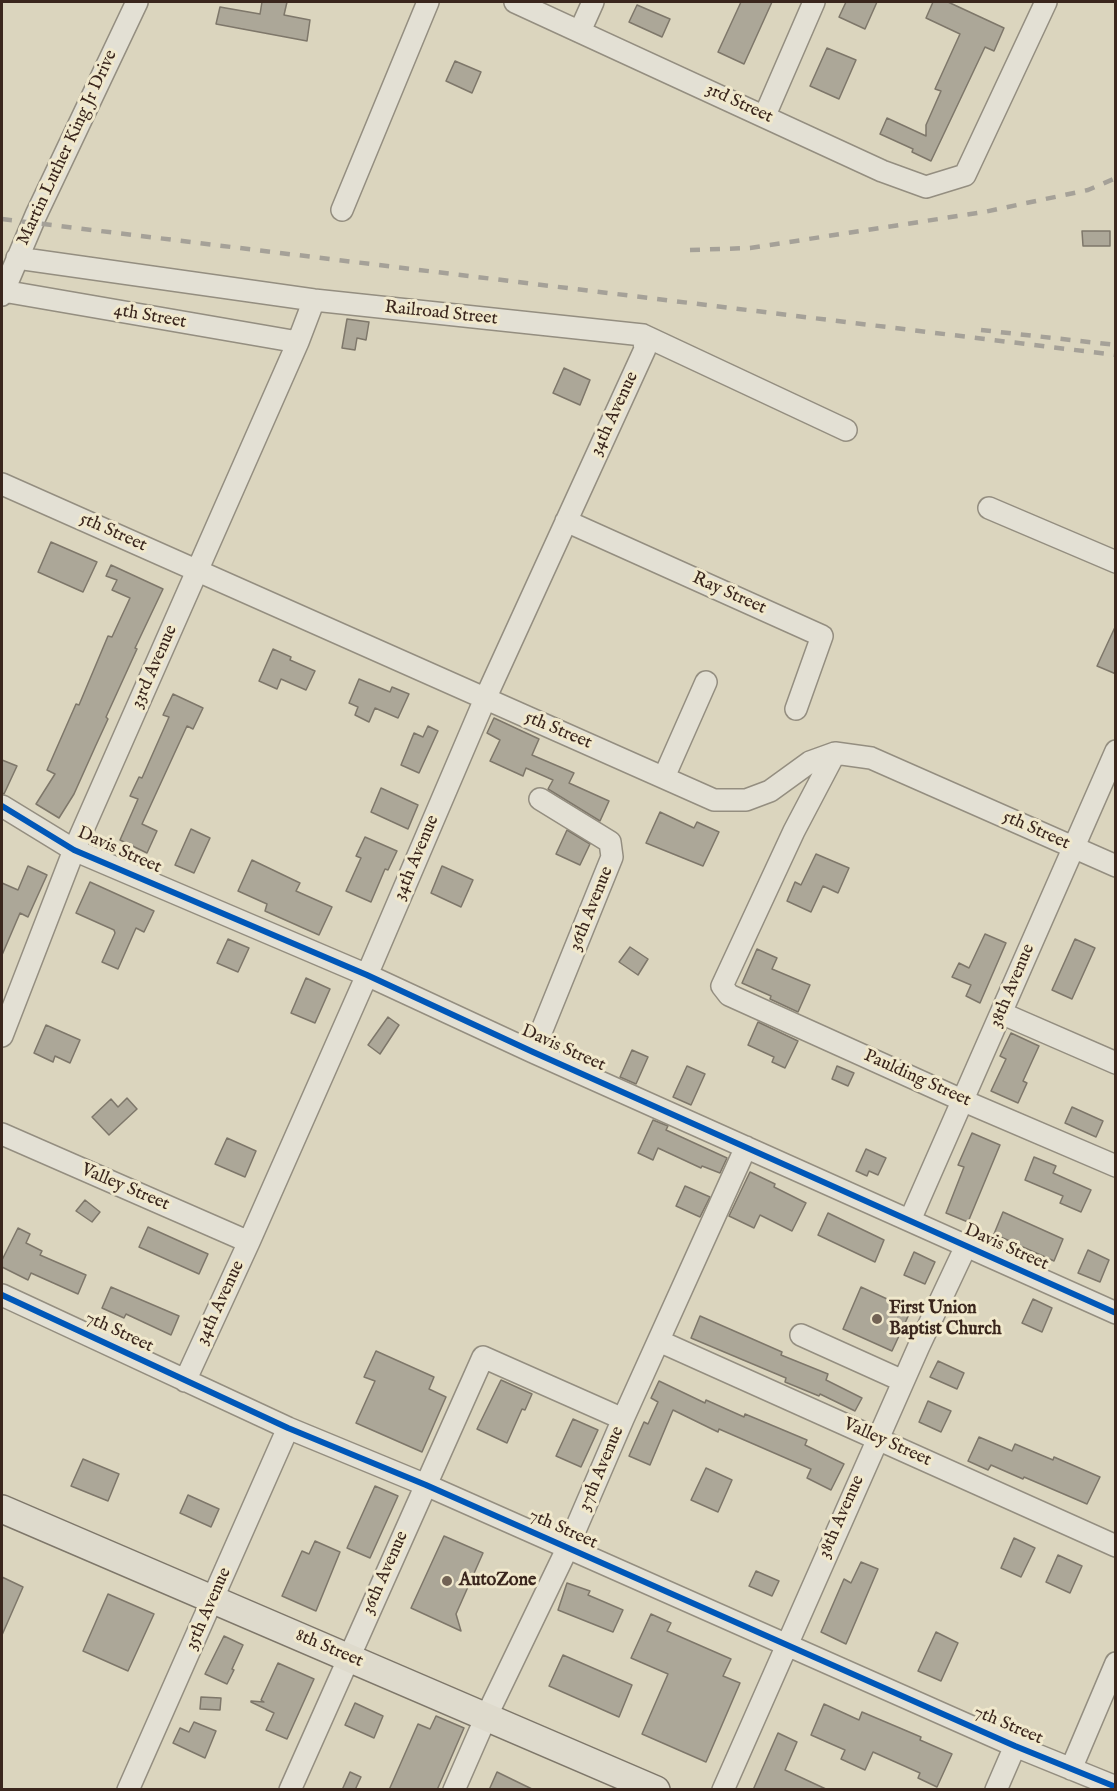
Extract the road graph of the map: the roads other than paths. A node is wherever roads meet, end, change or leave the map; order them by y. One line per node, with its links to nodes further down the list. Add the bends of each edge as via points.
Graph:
1 (137, 2): 10 (street, Martin Luther King Jr Drive)
2 (428, 2): 9 (street)
3 (515, 2): 7 (street, 3rd Street)
4 (593, 2): 7 (street)
5 (814, 2): 8 (street)
6 (1041, 3): 8 (street, 3rd Street, via 965,176 926,187 882,171)
7 (580, 31): 8 (street, 3rd Street)
8 (765, 116)
9 (342, 210)
10 (17, 258): 11 (street, Martin Luther King Jr Drive); 12 (street, Railroad Street)
11 (2, 293): 14 (street, 4th Street)
12 (314, 300): 13 (street, Railroad Street); 14 (street, 33rd Avenue)
13 (643, 335): 15 (street, Railroad Street); 18 (street, 34th Avenue, via 645,349)
14 (298, 342): 20 (street, 33rd Avenue)
15 (846, 430)
16 (2, 484): 20 (street, 5th Street)
17 (989, 508): 19 (street)
18 (566, 521): 22 (street, 34th Avenue); 23 (street, Ray Street, via 822,636)
19 (1116, 562)
20 (197, 570): 22 (street, 5th Street); 30 (street, 33rd Avenue)
21 (706, 682): 26 (street)
22 (485, 699): 26 (street, 5th Street); 32 (street, 34th Avenue)
23 (796, 709)
24 (1116, 751): 29 (street, 38th Avenue)
25 (835, 753): 26 (street, 5th Street, via 810,762 770,791 746,800 714,800); 29 (street, 5th Street, via 871,758); 37 (street, Paulding Street, via 722,986 729,995)
26 (664, 777)
27 (540, 799): 35 (street, 36th Avenue, via 610,842 612,857)
28 (2, 806): 30 (street, Davis Street)
29 (1073, 847): 31 (street, 5th Street); 33 (street, 38th Avenue)
30 (75, 850): 32 (street, Davis Street); 34 (street, 33rd Avenue)
31 (1116, 866)
32 (367, 975): 35 (street, Davis Street); 42 (street, 34th Avenue)
33 (1001, 1013): 36 (street); 37 (street, 38th Avenue)
34 (2, 1036)
35 (533, 1052): 39 (street, Davis Street)
36 (1116, 1063)
37 (964, 1101): 40 (street, Paulding Street); 41 (street, 38th Avenue)
38 (2, 1134): 42 (street, Valley Street)
39 (746, 1148): 41 (street, Davis Street); 47 (street, 37th Avenue)
40 (1116, 1166)
41 (910, 1220): 43 (street, Davis Street)
42 (249, 1242): 48 (street, 34th Avenue)
43 (966, 1246): 45 (street, Davis Street); 49 (street, 38th Avenue)
44 (2, 1295): 48 (street, 7th Street)
45 (1116, 1313)
46 (801, 1335): 49 (street)
47 (659, 1341): 50 (street, 37th Avenue); 52 (street, Valley Street)
48 (185, 1381): 51 (street, 7th Street)
49 (903, 1381): 52 (street, 38th Avenue)
50 (623, 1419): 53 (street, 36th Avenue, via 483,1357); 56 (street, 37th Avenue)
51 (288, 1428): 53 (street, 7th Street); 57 (street, 35th Avenue)
52 (877, 1439): 55 (street, Valley Street); 58 (street, 38th Avenue)
53 (426, 1485): 56 (street, 7th Street); 59 (street, 36th Avenue)
54 (2, 1509): 57 (main road, 8th Street)
55 (1116, 1546)
56 (567, 1549): 58 (street, 7th Street); 61 (street, 37th Avenue)
57 (214, 1600): 59 (main road, 8th Street); 65 (street, 35th Avenue)
58 (786, 1644): 62 (street, 7th Street); 69 (street, 38th Avenue)
59 (349, 1658): 61 (main road, 8th Street); 66 (street, 36th Avenue)
60 (1116, 1663): 63 (street)
61 (486, 1717): 67 (street, 37th Avenue); 68 (main road, 8th Street)
62 (1015, 1746): 63 (street, 7th Street); 70 (street)
63 (1071, 1769): 64 (street, 7th Street)
64 (1116, 1787)
65 (128, 1790)
66 (290, 1790)
67 (454, 1790)
68 (656, 1790)
69 (723, 1790)
70 (996, 1790)

